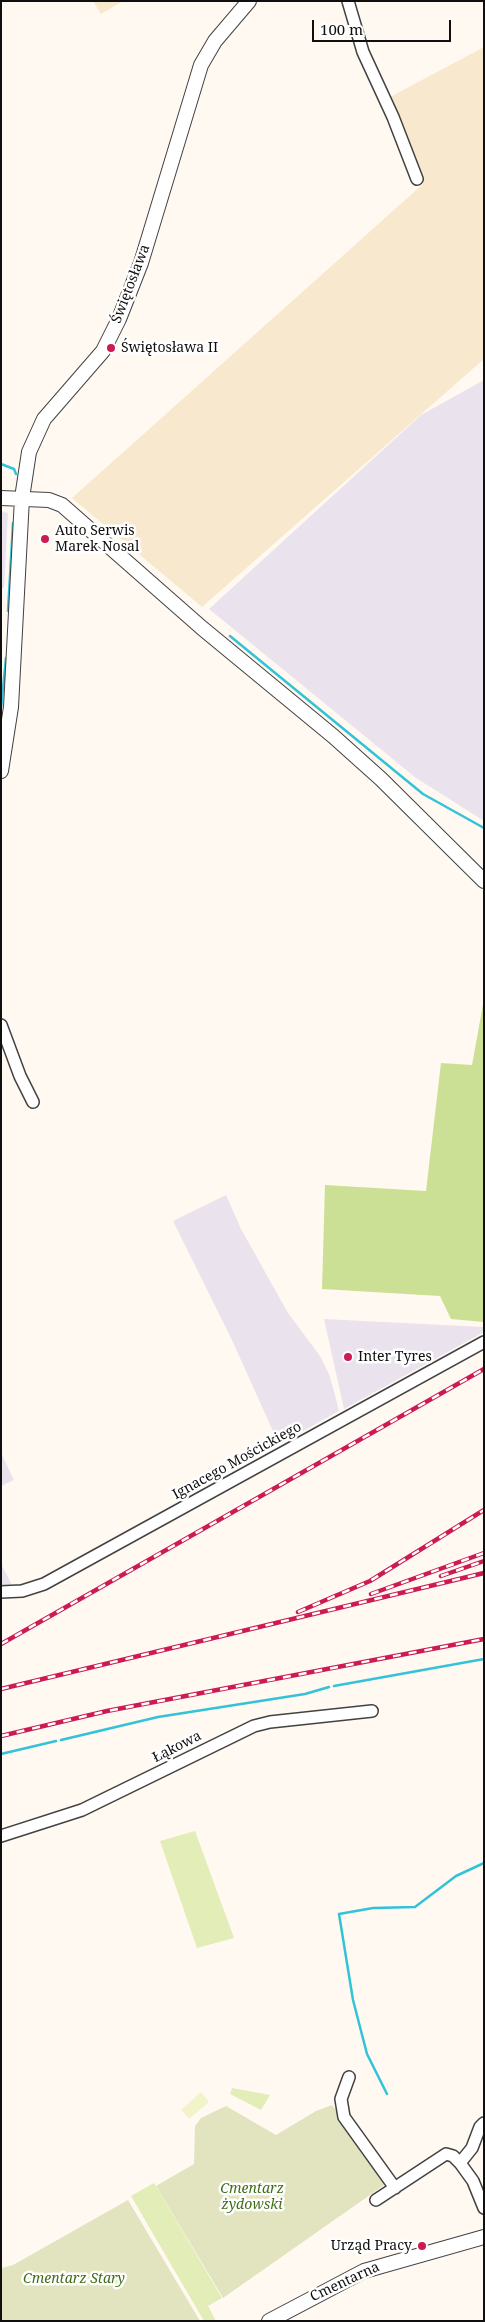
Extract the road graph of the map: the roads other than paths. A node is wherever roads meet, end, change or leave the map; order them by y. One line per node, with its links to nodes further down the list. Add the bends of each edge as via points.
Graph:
1 (249, 1): 5 (street, Świętosława, via 215,41 201,65 141,264 124,308 103,351 39,429 26,463)
2 (348, 1): 3 (street, via 363,52)
3 (417, 179)
4 (1, 498): 5 (street)
5 (22, 498): 6 (street, Świętosława, via 13,684); 7 (street, via 54,501 62,505 202,628 333,736)
6 (1, 772)
7 (484, 881)
8 (1, 1025): 9 (street)
9 (33, 1102)
10 (484, 1342): 11 (street, Ignacego Mościckiego, via 44,1584 22,1591)
11 (1, 1592)
12 (372, 1711): 13 (street, Łąkowa, via 254,1726 82,1810)
13 (1, 1836)
14 (349, 2077): 17 (street, via 341,2099 344,2117)
15 (484, 2123): 16 (street, via 472,2148)
16 (460, 2163): 17 (street, via 446,2154); 19 (street, via 473,2181)
17 (395, 2188): 18 (street)
18 (376, 2200)
19 (484, 2208)
20 (484, 2237): 21 (street, Cmentarna, via 364,2271)
21 (268, 2321)

